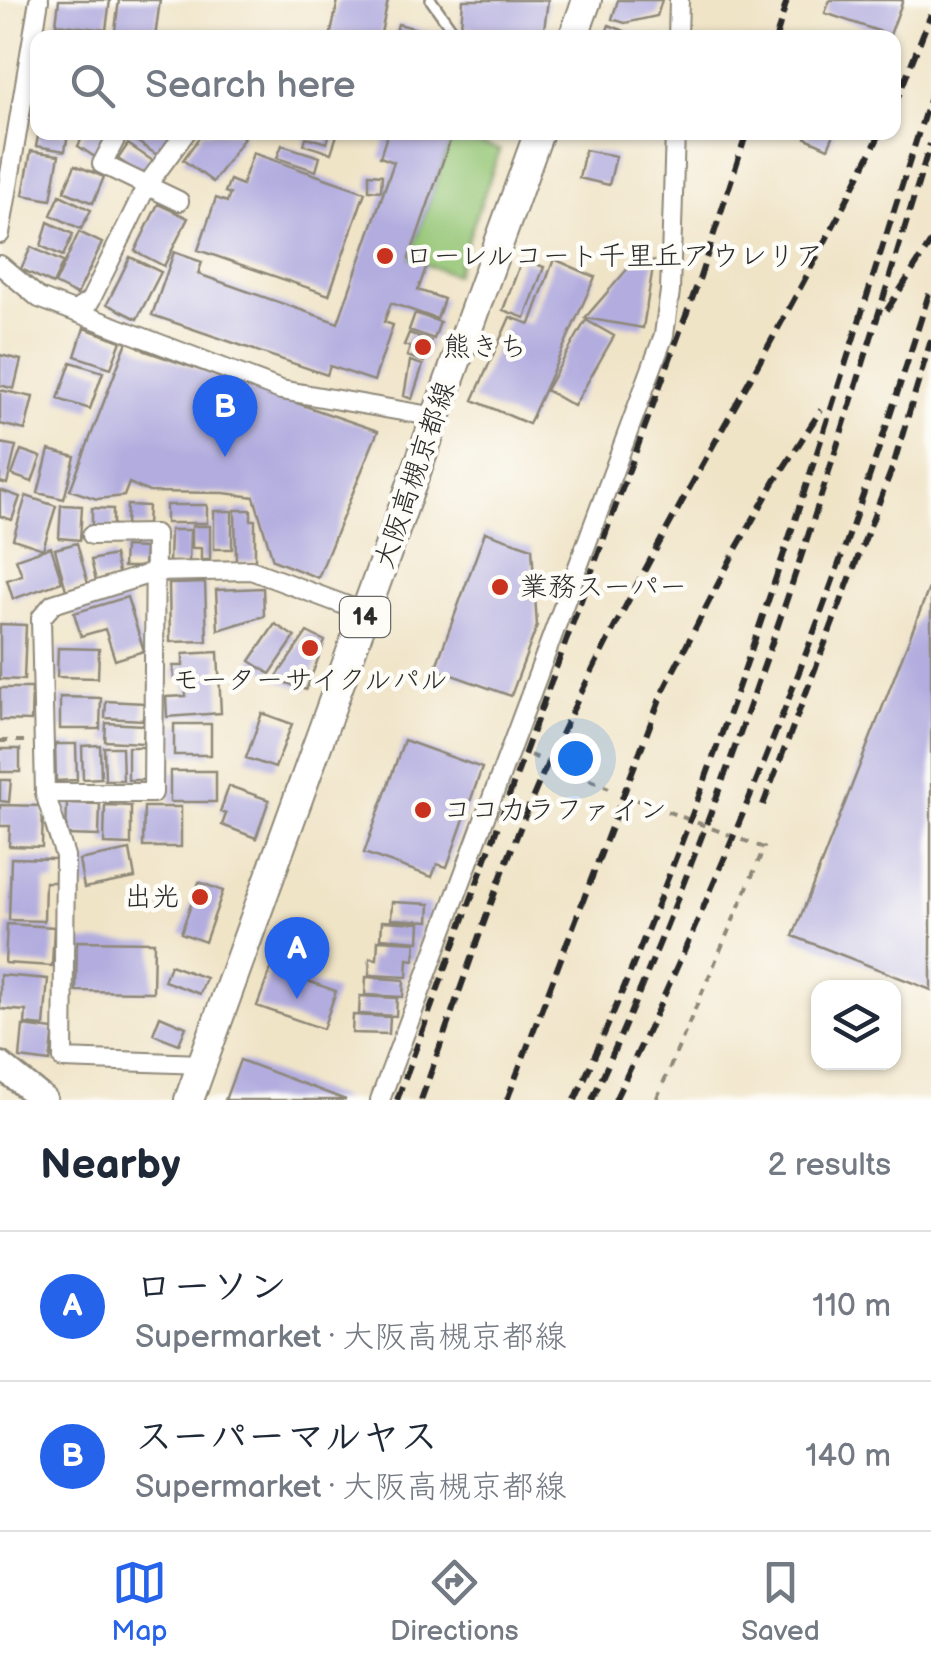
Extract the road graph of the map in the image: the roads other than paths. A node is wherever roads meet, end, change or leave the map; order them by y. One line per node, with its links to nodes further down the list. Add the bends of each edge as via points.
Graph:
1 (39, 0): 5 (street)
2 (431, 0): 6 (lane)
3 (588, 0): 7 (main road)
4 (679, 0): 8 (street)
5 (34, 30)
6 (452, 30)
7 (577, 30)
8 (678, 30)
9 (30, 54): 16 (street)
10 (115, 140): 14 (street, via 102,164)
11 (180, 140): 14 (street)
12 (536, 140): 19 (main road, 大阪高槻京都線 / 14)
13 (675, 140): 28 (street, via 664,335)
14 (147, 185): 15 (street); 18 (street, via 90,301)
15 (178, 201)
16 (0, 234)
17 (0, 265): 18 (street, via 40,298)
18 (75, 311): 19 (street, via 281,390)
19 (436, 417): 22 (main road, 大阪高槻京都線 / 14)
20 (92, 535): 21 (street, via 155,534)
21 (155, 572): 22 (street, via 251,570); 23 (street, via 53,604 41,618); 23 (street, via 153,793)
22 (366, 613): 25 (main road, 大阪高槻京都線 / 14)
23 (45, 793): 25 (street, via 66,856 63,1059)
24 (0, 1064): 26 (street)
25 (202, 1064): 27 (main road, 大阪高槻京都線 / 14)
26 (44, 1100)
27 (189, 1100)
28 (380, 1100)

